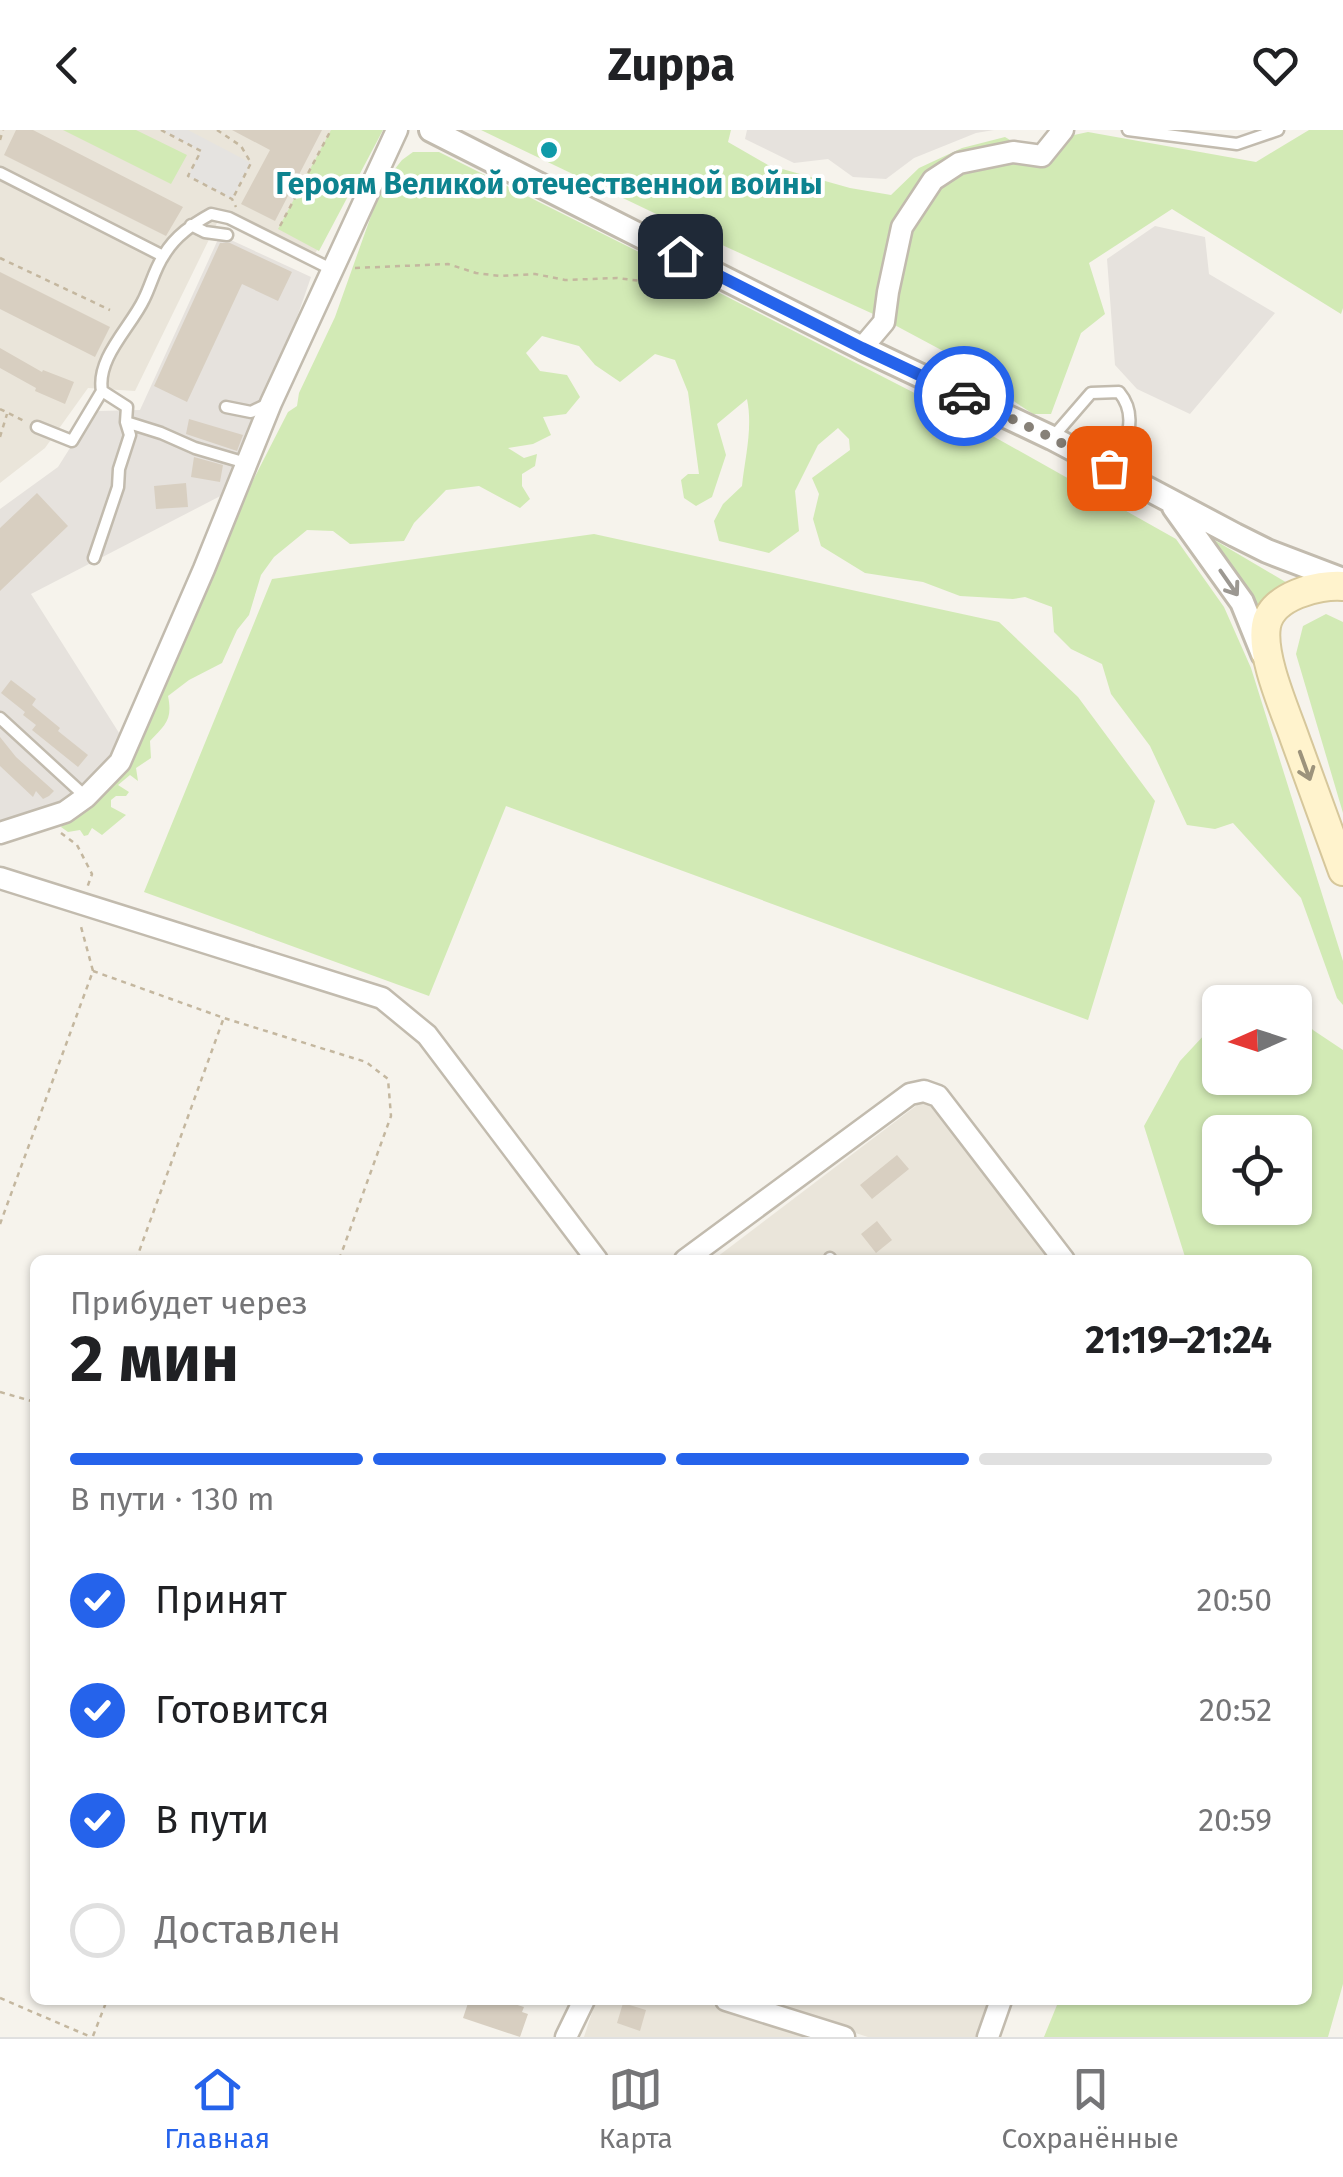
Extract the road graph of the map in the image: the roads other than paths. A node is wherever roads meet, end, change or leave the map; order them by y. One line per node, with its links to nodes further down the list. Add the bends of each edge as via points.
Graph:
1 (397, 130): 10 (street)
2 (431, 130): 11 (street)
3 (1063, 130): 11 (street, via 1042,156 1013,152 959,163 933,180 902,227 884,322)
4 (1128, 130): 5 (lane, via 1237,144)
5 (1278, 130)
6 (0, 173): 9 (lane)
7 (191, 225): 8 (lane); 9 (lane); 10 (lane, via 211,214 229,218)
8 (227, 234)
9 (163, 256): 12 (lane, via 109,356)
10 (333, 266): 13 (street)
11 (862, 348): 17 (street)
12 (102, 391): 15 (lane, via 127,406); 16 (lane, via 72,441)
13 (272, 403): 14 (lane, via 252,412); 18 (street)
14 (226, 407)
15 (126, 422): 18 (lane); 22 (lane, via 130,435 118,487)
16 (37, 427)
17 (1052, 438): 19 (street); 19 (lane, via 1091,393 1119,392 1127,402 1130,432)
18 (247, 464): 28 (street, via 120,762)
19 (1109, 468): 20 (street)
20 (1172, 504): 21 (street); 26 (street, one-way to 26, via 1242,602)
21 (1267, 551): 23 (street); 24 (street)
22 (94, 558)
23 (1343, 583): 24 (main road)
24 (1310, 590): 25 (main road); 26 (main road, via 1280,603 1266,624)
25 (1343, 605)
26 (1272, 674): 30 (main road, one-way to 30)
27 (0, 718): 28 (lane)
28 (86, 797): 29 (street, via 65,812)
29 (0, 833)
30 (1343, 872)
31 (0, 878): 32 (street, via 382,998 427,1034)
32 (593, 1255)
33 (693, 1255): 34 (street, via 910,1094 924,1091 938,1096)
34 (1060, 1255)
35 (582, 2005): 39 (street)
36 (738, 2005): 38 (street)
37 (1000, 2005): 41 (street)
38 (801, 2031): 40 (street)
39 (566, 2037)
40 (844, 2037)
41 (988, 2037)

